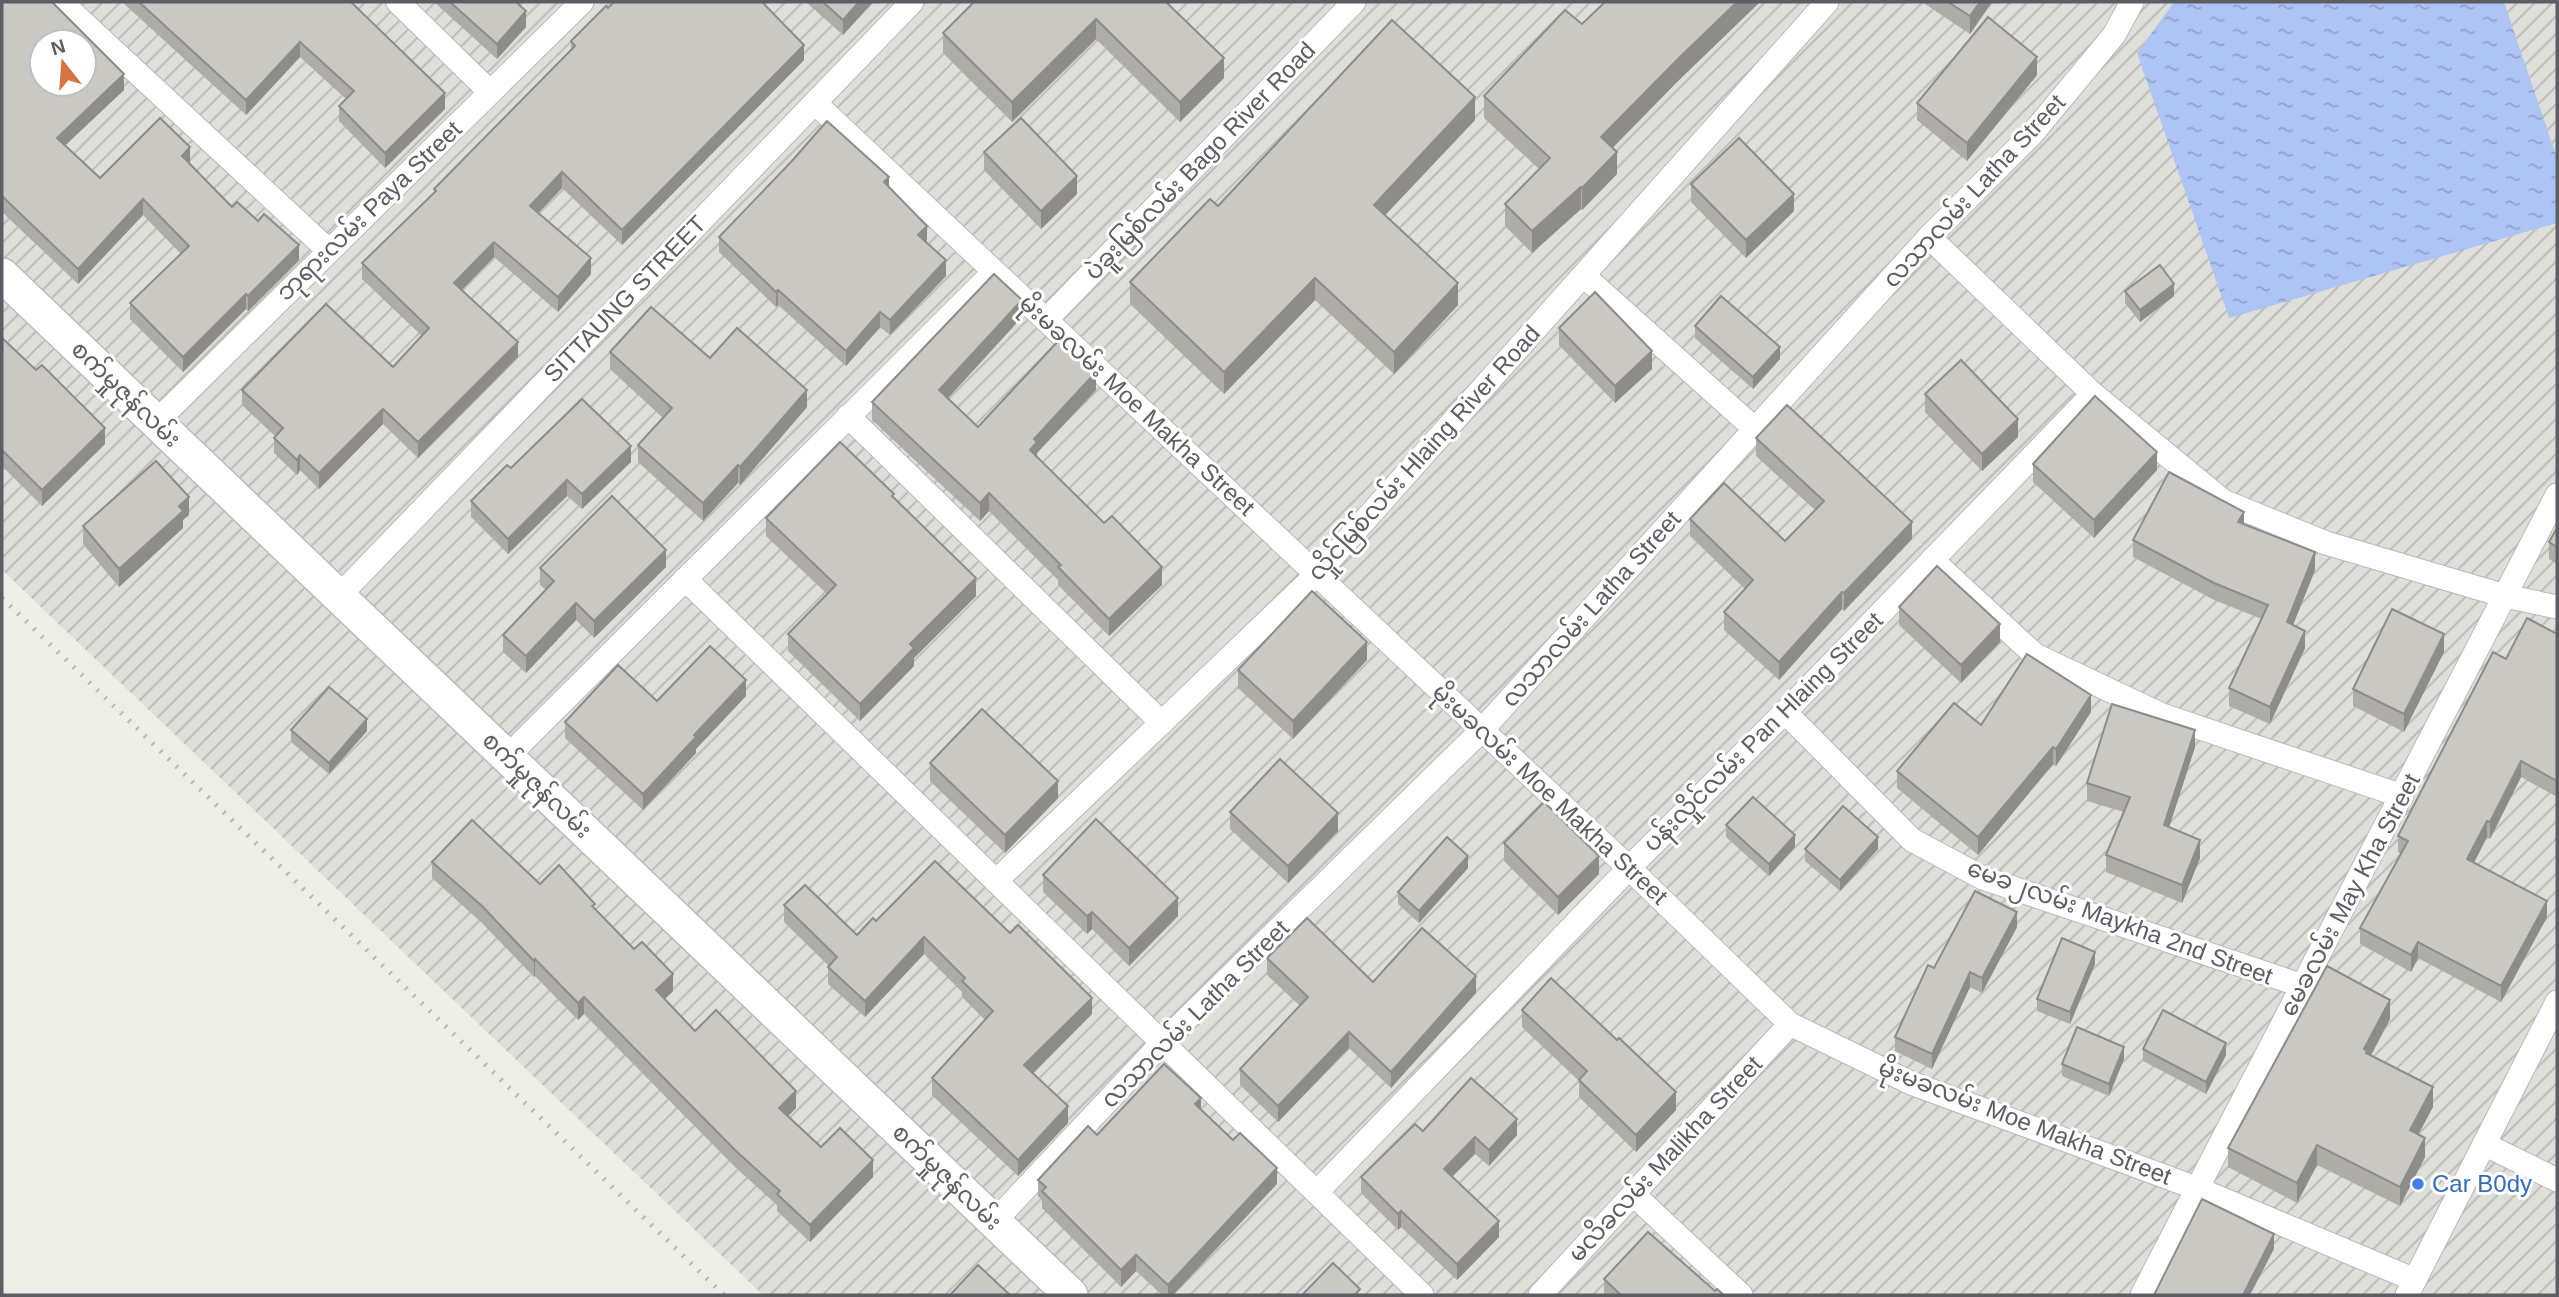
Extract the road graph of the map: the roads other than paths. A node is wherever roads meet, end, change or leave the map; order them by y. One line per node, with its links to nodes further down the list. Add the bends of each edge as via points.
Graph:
1 (61, 2): 11 (street)
2 (398, 2): 8 (street)
3 (582, 2): 8 (street, ဘုရားလမ်း Paya Street)
4 (912, 2): 9 (street, SITTAUNG STREET)
5 (1354, 2): 15 (street, ပဲခူးမြစ်လမ်း Bago River Road)
6 (1827, 2): 14 (street, လှိုင်မြစ်လမ်း Hlaing River Road)
7 (2132, 2): 10 (street, လသာလမ်း Latha Street, via 2113,35 2032,134)
8 (490, 92): 11 (street, ဘုရားလမ်း Paya Street)
9 (815, 103): 12 (street, မိုးမခလမ်း Moe Makha Street); 24 (street, SITTAUNG STREET)
10 (1929, 237): 16 (street); 19 (street, လသာလမ်း Latha Street)
11 (328, 250): 18 (street, ဘုရားလမ်း Paya Street)
12 (994, 272): 15 (street, မိုးမခလမ်း Moe Makha Street); 17 (street)
13 (2, 275): 18 (street, စက်မှုဇုန်လမ်း)
14 (1584, 276): 19 (street); 22 (street, လှိုင်မြစ်လမ်း Hlaing River Road)
15 (1046, 320): 22 (street, မိုးမခလမ်း Moe Makha Street)
16 (2093, 394): 21 (street, ပန်းလှိုင်လမ်း Pan Hlaing Street); 25 (street, via 2223,501 2326,543)
17 (849, 416): 23 (street); 28 (street)
18 (156, 422): 24 (street, စက်မှုဇုန်လမ်း)
19 (1755, 429): 29 (street, လသာလမ်း Latha Street)
20 (2557, 495): 25 (street, မေခလမ်း May Kha Street)
21 (1932, 560): 27 (street, ပန်းလှိုင်လမ်း Pan Hlaing Street); 31 (street, via 2035,655 2162,715)
22 (1317, 574): 28 (street, လှိုင်မြစ်လမ်း Hlaing River Road); 29 (street, မိုးမခလမ်း Moe Makha Street)
23 (685, 579): 30 (street); 33 (street)
24 (339, 596): 30 (street, စက်မှုဇုန်လမ်း)
25 (2505, 596): 26 (street); 31 (street, မေခလမ်း May Kha Street)
26 (2557, 607)
27 (1785, 712): 32 (street, ပန်းလှိုင်လမ်း Pan Hlaing Street); 34 (street, မေခ၂လမ်း Maykha 2nd Street, via 1912,840 1983,878)
28 (1162, 723): 33 (street, လှိုင်မြစ်လမ်း Hlaing River Road)
29 (1482, 730): 32 (street, မိုးမခလမ်း Moe Makha Street); 37 (street, လသာလမ်း Latha Street)
30 (508, 756): 43 (street, စက်မှုဇုန်လမ်း)
31 (2402, 796): 34 (street, မေခလမ်း May Kha Street)
32 (1629, 867): 36 (street, မိုးမခလမ်း Moe Makha Street); 41 (street, ပန်းလှိုင်လမ်း Pan Hlaing Street)
33 (996, 881): 37 (street)
34 (2303, 986): 40 (street, မေခလမ်း May Kha Street)
35 (2557, 1002): 38 (street)
36 (1790, 1024): 40 (street, မိုးမခလမ်း Moe Makha Street, via 1911,1083); 42 (street, မလိခလမ်း Malikha Street)
37 (1162, 1043): 41 (street); 43 (street, လသာလမ်း Latha Street)
38 (2484, 1144): 39 (street); 44 (street)
39 (2557, 1180)
40 (2196, 1188): 44 (street, မိုးမခလမ်း Moe Makha Street); 49 (street, မေခလမ်း May Kha Street)
41 (1317, 1192): 46 (street)
42 (1633, 1194): 47 (street, မလိခလမ်း Malikha Street); 48 (street)
43 (994, 1222): 45 (street, စက်မှုဇုန်လမ်း)
44 (2411, 1288)
45 (1071, 1295)
46 (1422, 1295)
47 (1540, 1295)
48 (1741, 1295)
49 (2141, 1295)

